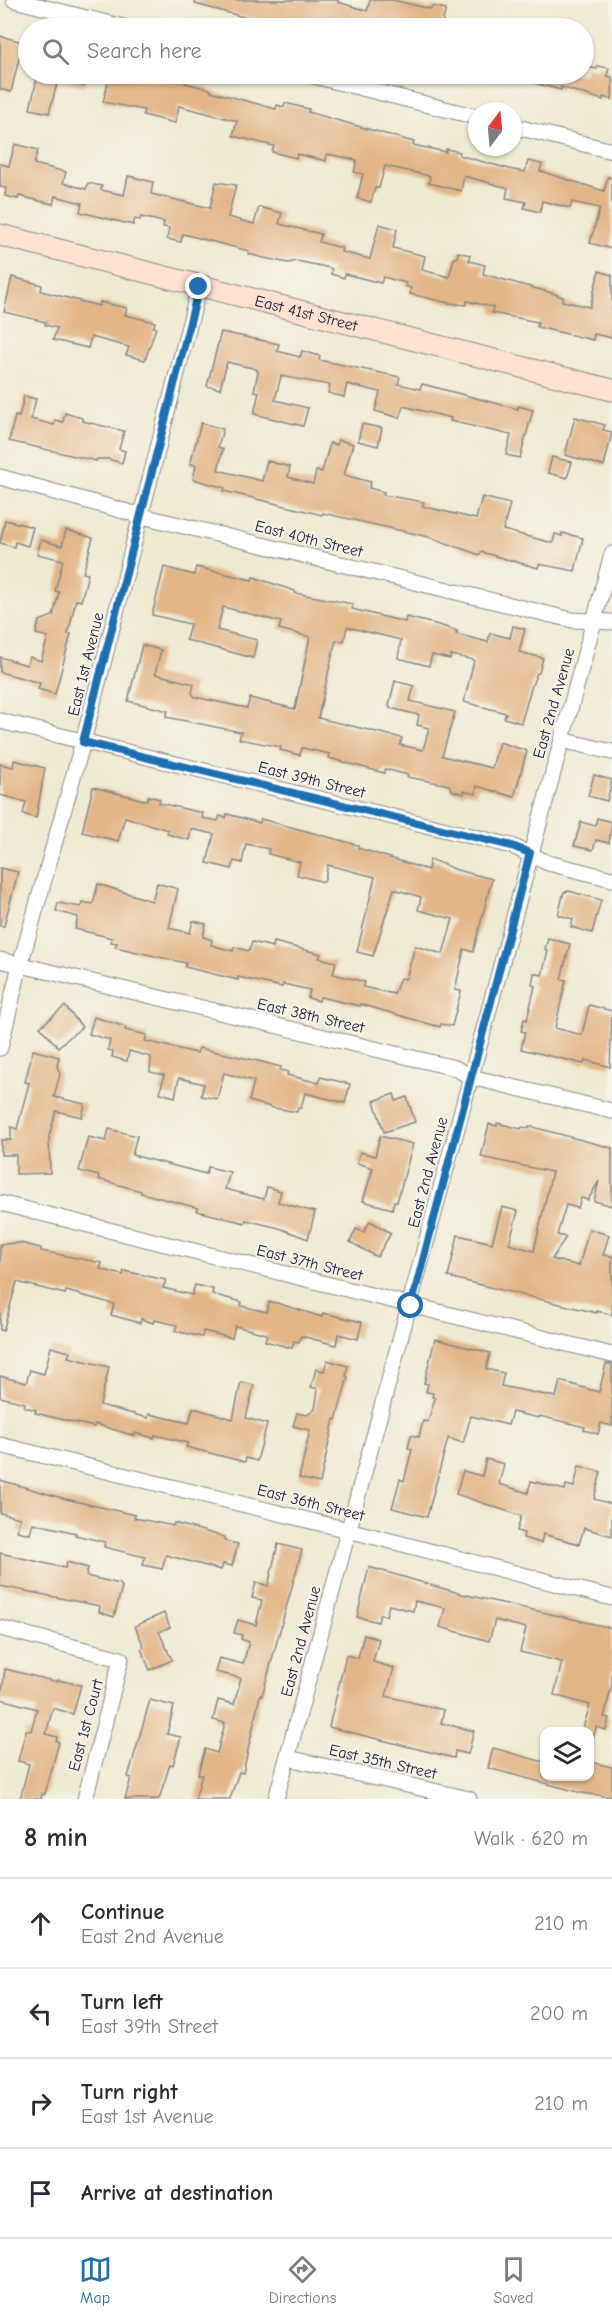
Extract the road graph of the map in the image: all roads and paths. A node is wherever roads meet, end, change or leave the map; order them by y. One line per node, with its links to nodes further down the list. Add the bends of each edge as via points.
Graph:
1 (14, 0): 2 (street)
2 (87, 18)
3 (346, 84): 4 (street)
4 (468, 115)
5 (522, 128): 6 (street)
6 (612, 151)
7 (0, 235): 8 (street, East 41st Street)
8 (199, 287): 9 (street, East 41st Street); 11 (street, East 1st Avenue)
9 (612, 390)
10 (0, 477): 11 (street, East 40th Street)
11 (142, 516): 14 (street, East 40th Street); 17 (street, East 1st Avenue)
12 (612, 554): 14 (street, East 2nd Avenue)
13 (612, 622): 14 (street, East 40th Street)
14 (594, 623): 16 (street, East 2nd Avenue)
15 (0, 721): 17 (street, East 39th Street)
16 (562, 740): 18 (street); 19 (street, East 2nd Avenue)
17 (83, 742): 19 (street, East 39th Street); 22 (street, East 1st Avenue)
18 (612, 752)
19 (530, 853): 20 (street, East 39th Street, via 549,863); 24 (street, East 2nd Avenue)
20 (612, 879)
21 (0, 960): 22 (street, East 38th Street)
22 (20, 965): 23 (street, East 1st Avenue); 24 (street, East 38th Street, via 456,1068)
23 (0, 1048)
24 (471, 1077): 25 (street, East 38th Street); 27 (street, East 2nd Avenue)
25 (612, 1111)
26 (0, 1203): 27 (street, East 37th Street)
27 (411, 1306): 28 (street, East 37th Street); 30 (street, East 2nd Avenue)
28 (612, 1355)
29 (0, 1445): 30 (street, East 36th Street)
30 (348, 1530): 31 (street, East 36th Street); 33 (street, East 2nd Avenue)
31 (612, 1598)
32 (0, 1628): 34 (street, East 1st Court, via 121,1659)
33 (288, 1758): 35 (street, East 2nd Avenue); 36 (street, East 35th Street)
34 (85, 1799)
35 (276, 1799)
36 (469, 1799)

